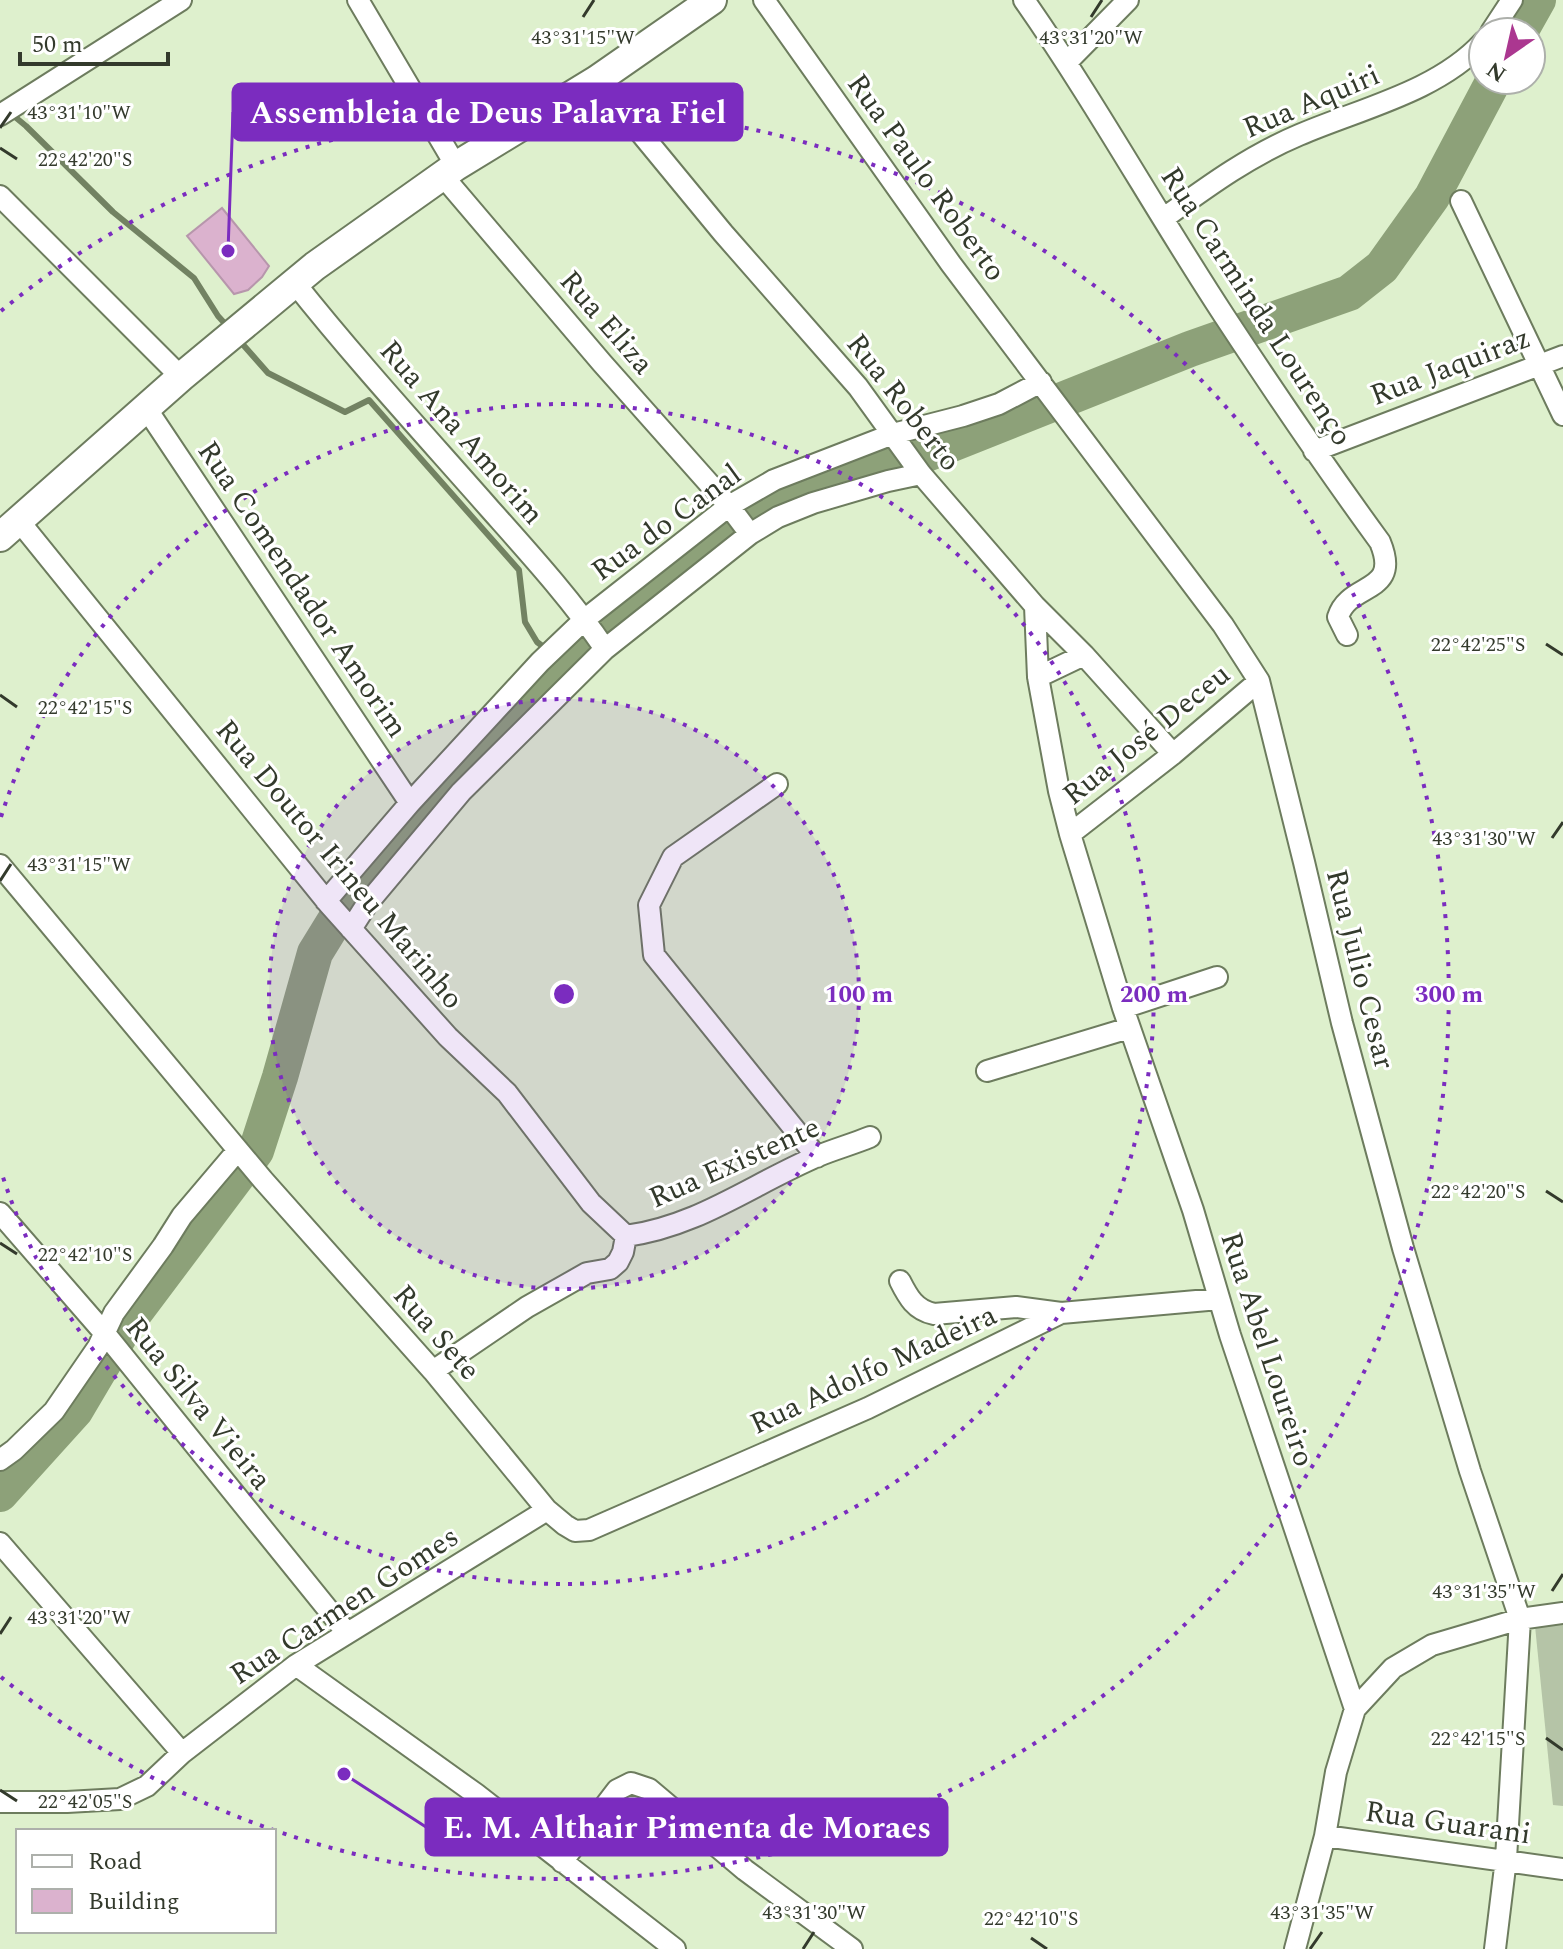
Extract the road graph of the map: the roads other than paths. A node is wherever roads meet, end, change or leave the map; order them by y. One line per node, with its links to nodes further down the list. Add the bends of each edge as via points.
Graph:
1 (181, 0): 10 (street)
2 (358, 0): 11 (street, Rua Eliza)
3 (712, 0): 9 (street)
4 (764, 0): 19 (street, Rua Paulo Roberto)
5 (1024, 0): 8 (street, Rua Carminda Lourenço)
6 (1128, 0): 8 (street)
7 (1467, 57): 14 (street, Rua Aquiri, via 1437,78 1256,155)
8 (1067, 62): 14 (street, Rua Carminda Lourenço)
9 (597, 80): 11 (street); 22 (street, Rua Roberto)
10 (9, 110)
11 (449, 171): 15 (street); 25 (street, Rua Eliza, via 602,363)
12 (0, 196): 18 (street)
13 (1461, 201): 17 (street)
14 (1164, 218): 23 (street, Rua Carminda Lourenço)
15 (294, 282): 18 (street); 29 (street, Rua Ana Amorim)
16 (1563, 356): 17 (street, Rua Jaquiraz)
17 (1538, 364): 21 (street); 23 (street, Rua Jaquiraz)
18 (181, 377): 20 (street)
19 (1042, 384): 22 (street, Rua do Canal, via 999,404); 34 (street, Rua Julio Cesar)
20 (146, 408): 26 (street); 37 (street, Rua Comendador Amorim)
21 (1563, 415)
22 (894, 436): 24 (street, Rua Roberto); 25 (street, Rua do Canal, via 774,480)
23 (1314, 451): 30 (street, Rua Carminda Lourenço, via 1386,557 1386,570 1377,581 1341,608 1338,617)
24 (918, 470): 27 (street, via 813,503); 28 (street, Rua Roberto)
25 (730, 508): 27 (street, Rua Eliza); 29 (street, Rua do Canal)
26 (9, 529): 40 (street, Rua Doutor Irineu Marinho)
27 (748, 532): 31 (street)
28 (1035, 606): 32 (street, Rua Roberto); 33 (street, Rua Abel Loureiro)
29 (585, 620): 31 (street, Rua Ana Amorim); 37 (street, Rua do Canal)
30 (1347, 635)
31 (604, 648): 41 (street, via 461,792)
32 (1084, 655): 33 (street); 35 (street, Rua Roberto)
33 (1038, 677): 38 (street, Rua Abel Loureiro)
34 (1259, 681): 35 (street, Rua José Deceu); 60 (street, Rua Julio Cesar, via 1403,1248)
35 (1173, 754): 38 (street, Rua José Deceu)
36 (777, 784): 47 (street, via 673,857 649,905 654,955)
37 (410, 803): 40 (street, Rua do Canal)
38 (1070, 834): 43 (street, Rua Abel Loureiro)
39 (0, 865): 46 (street)
40 (327, 902): 41 (street, Rua Doutor Irineu Marinho)
41 (350, 928): 49 (street, Rua Doutor Irineu Marinho, via 448,1037 507,1093 591,1203)
42 (1217, 977): 43 (street)
43 (1126, 1018): 44 (street); 51 (street, Rua Abel Loureiro)
44 (987, 1071)
45 (870, 1137): 47 (street, Rua Existente)
46 (240, 1151): 53 (street, via 182,1216); 54 (street, Rua Sete)
47 (817, 1157): 49 (street, Rua Existente, via 721,1206 652,1232)
48 (0, 1213): 53 (street, Rua Silva Vieira)
49 (626, 1236): 54 (street, Rua Existente, via 623,1252 610,1269 587,1273 527,1307)
50 (900, 1281): 52 (street, via 915,1306 934,1314 1016,1307)
51 (1219, 1299): 52 (street, Rua Adolfo Madeira); 63 (street, Rua Abel Loureiro)
52 (1061, 1313): 57 (street, Rua Adolfo Madeira, via 868,1408 589,1530)
53 (105, 1334): 55 (street, via 54,1411); 61 (street, Rua Silva Vieira)
54 (433, 1371): 56 (street, Rua Sete)
55 (0, 1460)
56 (547, 1510): 57 (street, Rua Sete); 61 (street, Rua Carmen Gomes)
57 (565, 1525)
58 (0, 1543): 64 (street)
59 (1563, 1613): 60 (street)
60 (1520, 1619): 63 (street, via 1432,1645 1393,1668); 67 (street)
61 (347, 1633): 62 (street, Rua Carmen Gomes)
62 (296, 1665): 64 (street, Rua Carmen Gomes); 68 (street)
63 (1355, 1709): 66 (street, via 1336,1772)
64 (182, 1753): 65 (street, Rua Carmen Gomes, via 147,1786 120,1799)
65 (0, 1802)
66 (1325, 1836): 67 (street, Rua Guarani); 72 (street)
67 (1506, 1859): 69 (street, Rua Guarani); 73 (street)
68 (562, 1862): 70 (street); 71 (street, via 617,1790 631,1783 649,1789 745,1870)
69 (1563, 1869)
70 (675, 1949)
71 (852, 1949)
72 (1295, 1949)
73 (1495, 1949)

